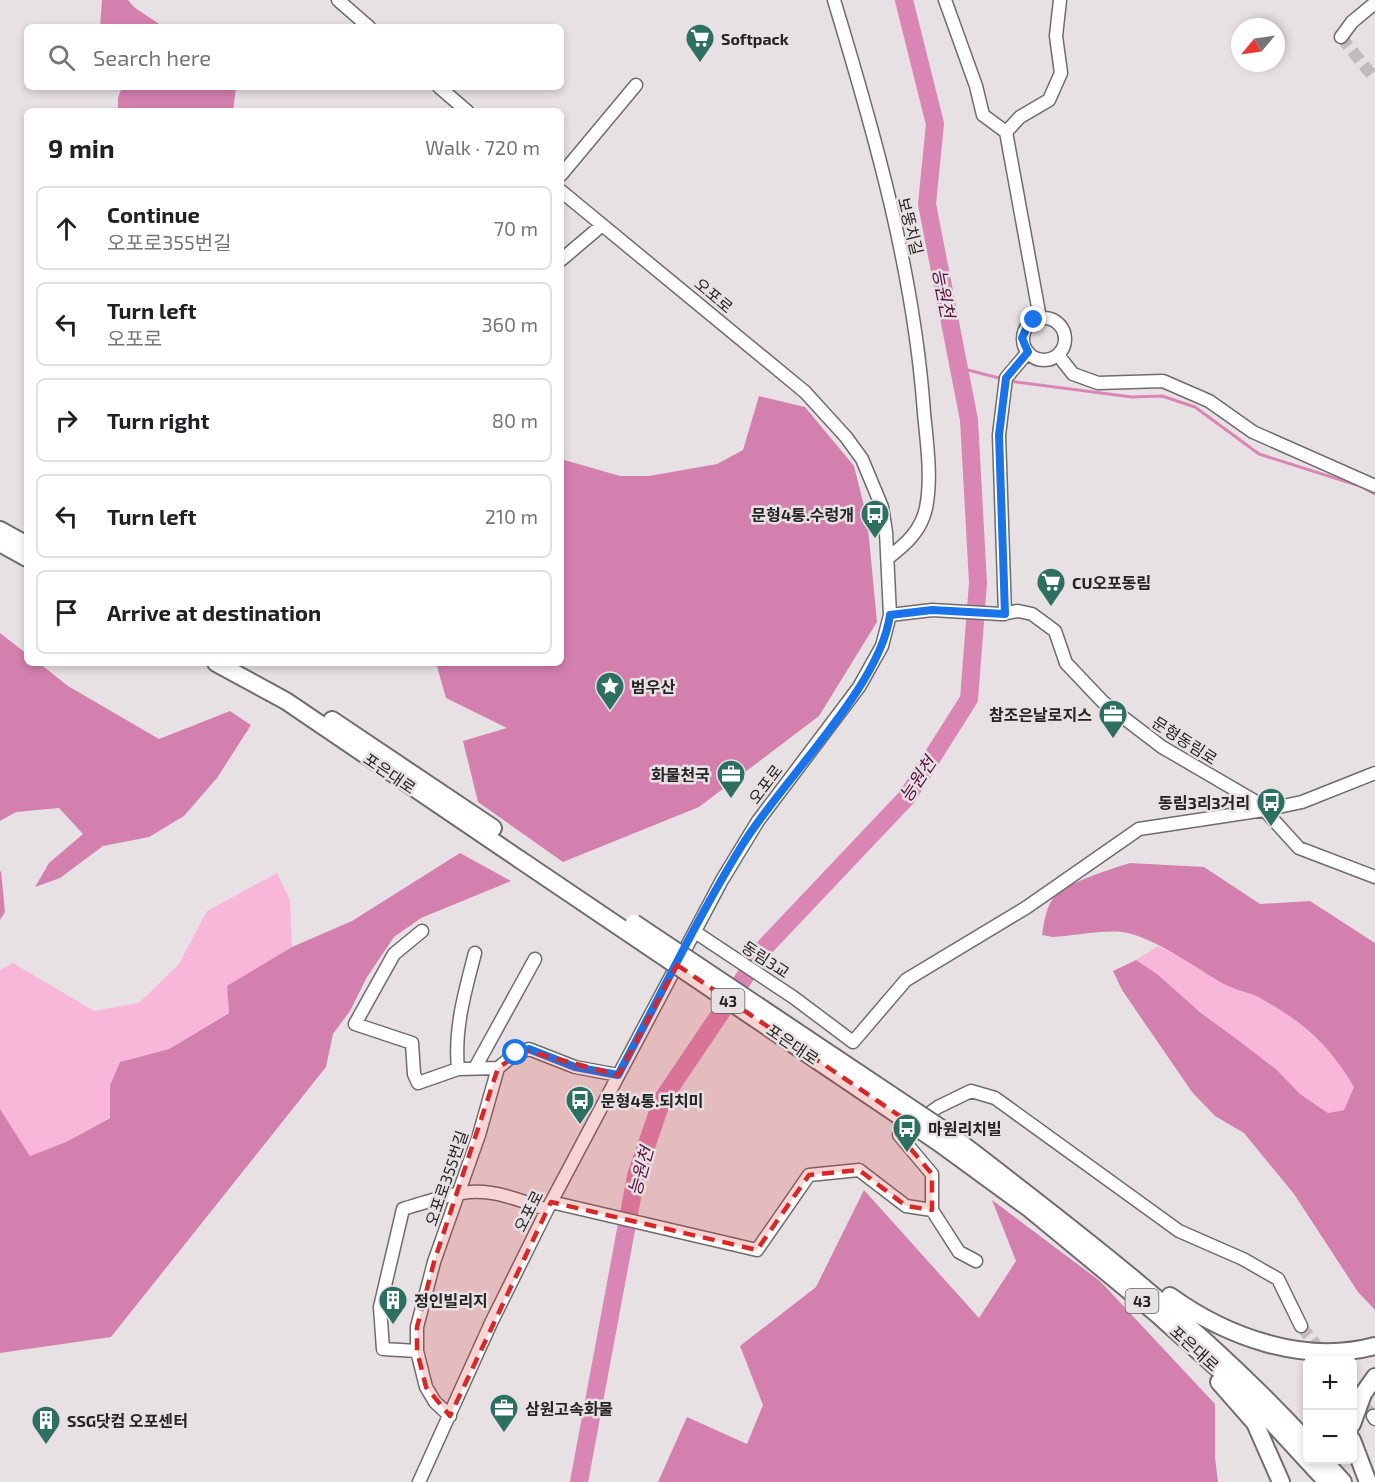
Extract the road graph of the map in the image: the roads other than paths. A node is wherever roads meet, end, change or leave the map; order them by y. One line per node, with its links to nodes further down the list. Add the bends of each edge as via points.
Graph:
1 (338, 0): 6 (street)
2 (834, 0): 25 (street, 보뚱치길, via 866,110 913,304 921,364 928,462 926,510 908,543)
3 (945, 0): 12 (street, via 983,115)
4 (1060, 0): 12 (street, via 1056,36 1061,73 1049,100 1020,117)
5 (1375, 3): 8 (street, via 1352,22)
6 (353, 4): 7 (street)
7 (367, 24)
8 (1341, 38)
9 (636, 85): 13 (street)
10 (442, 90): 11 (street)
11 (464, 108)
12 (1006, 132): 17 (street)
13 (564, 171)
14 (564, 194): 15 (street, 오포로)
15 (601, 226): 16 (street); 25 (street, 오포로, via 826,412 862,459 874,485 883,516)
16 (564, 257)
17 (1040, 318): 18 (street, via 1024,331 1023,346); 19 (street, via 1054,320 1063,330 1065,343)
18 (1028, 352): 19 (street, via 1039,360); 26 (street, via 1006,378 999,435)
19 (1058, 355): 20 (street, via 1073,374 1098,383 1163,381 1209,401 1253,432)
20 (1375, 486)
21 (0, 530): 23 (highway)
22 (0, 543): 24 (highway)
23 (24, 543)
24 (24, 556)
25 (888, 558): 27 (street, 오포로)
26 (1003, 614): 27 (street, 문형동림로, via 932,610); 31 (street, 문형동림로, via 1032,614 1054,631 1066,663 1103,702 1162,747)
27 (890, 615): 35 (street, 오포로, via 888,631 873,664 758,821)
28 (222, 666): 32 (highway, 포은대로 / 43, via 286,701)
29 (244, 666): 32 (highway, 포은대로 / 43, via 382,752)
30 (1375, 773): 31 (street, via 1302,802)
31 (1264, 810): 33 (street, 문형동림로, via 1299,848); 35 (street, 동림3교, via 1139,829 1027,907 906,980 853,1042 794,997)
32 (522, 855): 42 (highway, 43, bridge)
33 (1375, 877)
34 (422, 930): 40 (street, via 394,954 355,1024 412,1043 418,1083)
35 (695, 932): 41 (street, 오포로)
36 (475, 953): 40 (street, via 461,1007 456,1048)
37 (535, 960): 38 (street)
38 (475, 1068): 39 (street); 40 (street)
39 (498, 1068): 41 (street, via 516,1053 529,1049 575,1067); 43 (street, 오포로355번길)
40 (458, 1069)
41 (618, 1075): 44 (street, 오포로)
42 (941, 1136): 46 (highway, 포은대로 / 43); 48 (highway, 포은대로 / 43)
43 (459, 1191): 44 (street, via 481,1190); 51 (street, 오포로355번길, via 434,1262 417,1327); 51 (street, via 403,1209 380,1307 383,1349)
44 (549, 1206): 45 (street, via 757,1250 809,1175 859,1170 906,1206); 54 (street, 오포로)
45 (932, 1210): 47 (street, via 959,1252); 49 (street, via 932,1174 899,1135 938,1107 971,1091 995,1098 1179,1231 1278,1279)
46 (1053, 1213): 50 (highway, via 1188,1310 1219,1326 1254,1340 1311,1352); 55 (highway, 포은대로 / 43, via 1138,1281 1245,1376)
47 (976, 1261)
48 (1156, 1313): 59 (highway, via 1255,1423); 60 (highway, 포은대로 / 43, via 1243,1391)
49 (1301, 1326)
50 (1375, 1346)
51 (417, 1351): 54 (street, 오포로355번길, via 426,1387)
52 (1375, 1377): 53 (highway)
53 (1357, 1412)
54 (450, 1416): 58 (street, 오포로)
55 (1303, 1438)
56 (1357, 1451): 62 (highway)
57 (1327, 1464): 61 (highway)
58 (419, 1482)
59 (1281, 1482)
60 (1327, 1482)
61 (1343, 1482)
62 (1368, 1482)

